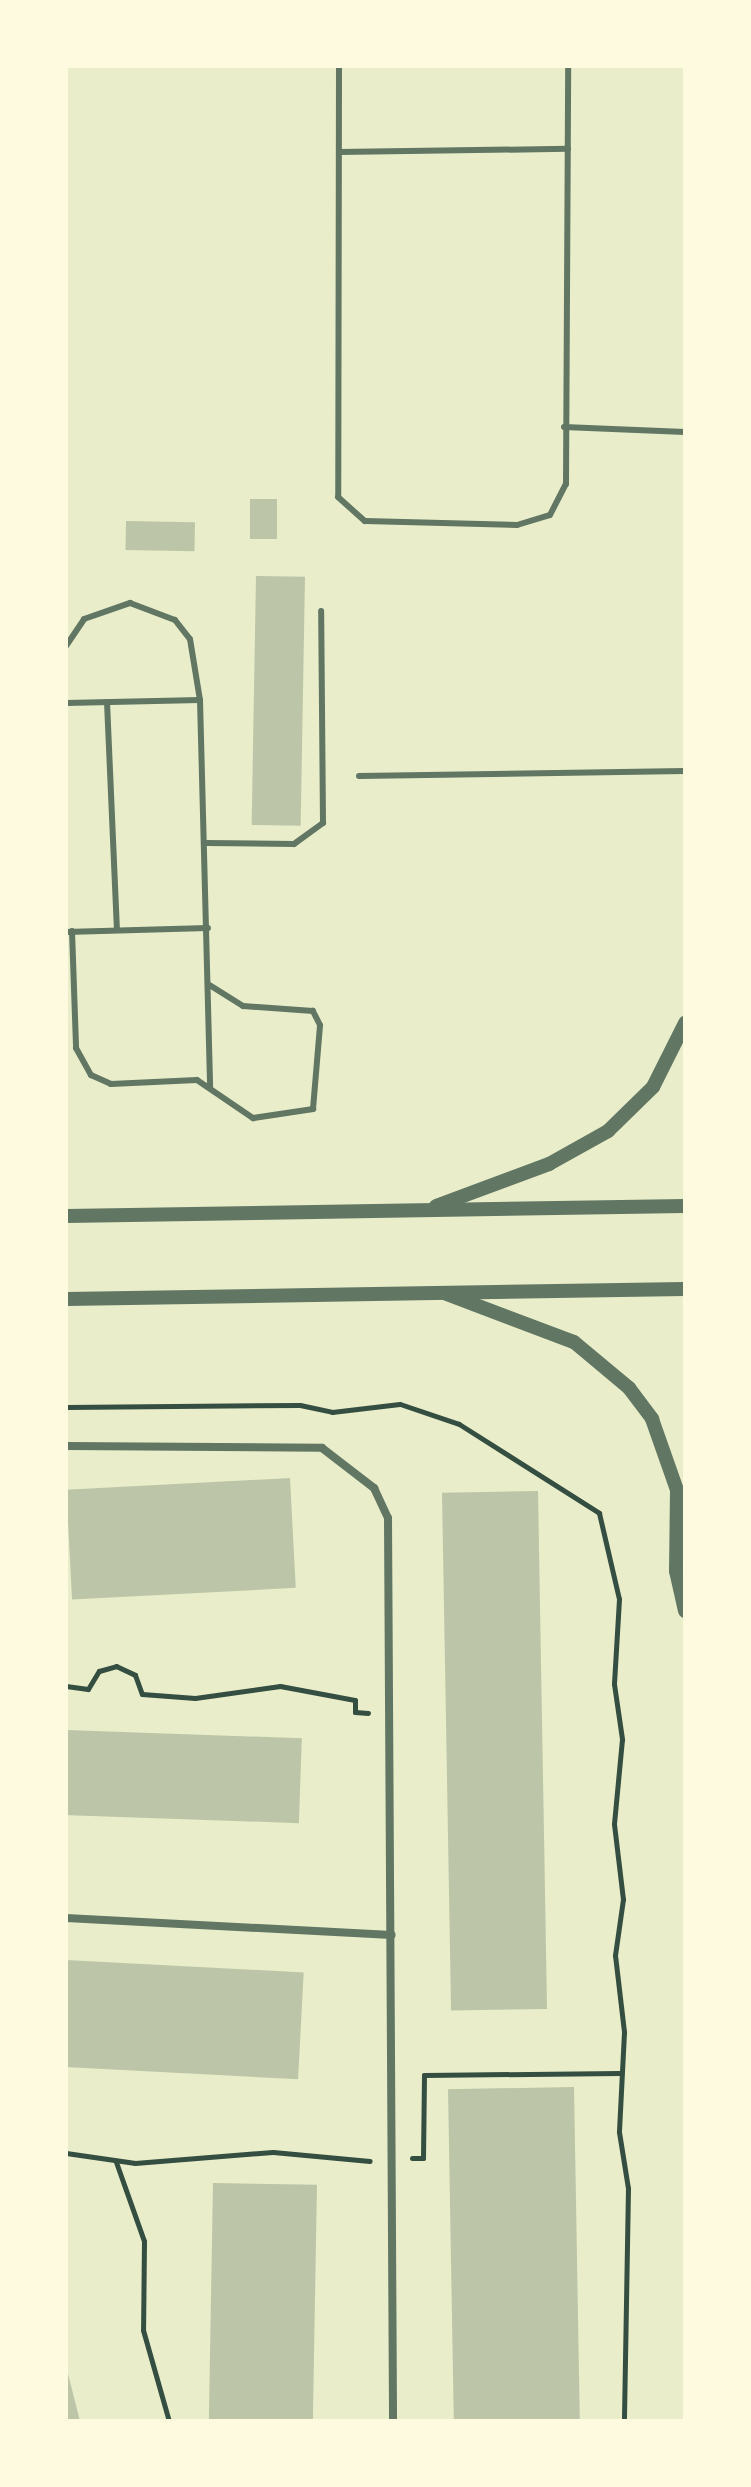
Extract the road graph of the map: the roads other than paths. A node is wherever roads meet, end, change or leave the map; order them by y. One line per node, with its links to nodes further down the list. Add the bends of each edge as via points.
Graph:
1 (339, 66): 4 (lane)
2 (568, 66): 3 (lane)
3 (568, 149): 4 (lane); 5 (lane)
4 (339, 152): 5 (lane, via 337,488 348,513 375,522 540,522 564,496)
5 (564, 427): 6 (lane)
6 (685, 432)
7 (321, 611): 14 (lane, via 323,823 294,844)
8 (66, 646): 9 (lane, via 84,619 105,607 153,608 190,639)
9 (200, 700): 10 (lane); 14 (lane)
10 (107, 702): 11 (lane); 16 (lane)
11 (66, 703)
12 (685, 771): 13 (lane)
13 (359, 776)
14 (206, 843): 15 (lane)
15 (208, 928): 16 (lane); 18 (lane)
16 (117, 930): 17 (lane)
17 (69, 932): 20 (lane, via 84,1068 111,1084 184,1079)
18 (209, 985): 20 (lane); 20 (lane, via 243,1006 306,1008 320,1025 313,1109 253,1118)
19 (685, 1023): 22 (street, via 653,1087 608,1131 549,1164)
20 (210, 1086)
21 (685, 1206): 22 (street)
22 (426, 1210): 23 (street)
23 (66, 1216)
24 (685, 1289): 25 (street)
25 (436, 1290): 26 (street); 28 (street, via 574,1342 629,1388 652,1419 677,1490 676,1571)
26 (66, 1299)
27 (66, 1446): 30 (street, via 289,1443 351,1464 388,1518)
28 (685, 1611)
29 (66, 1918): 30 (street)
30 (392, 1935): 31 (street)
31 (393, 2421)

